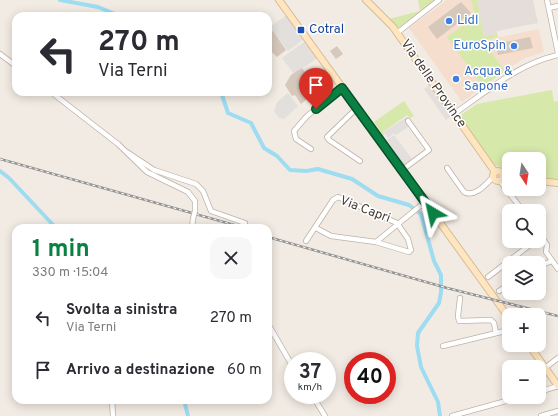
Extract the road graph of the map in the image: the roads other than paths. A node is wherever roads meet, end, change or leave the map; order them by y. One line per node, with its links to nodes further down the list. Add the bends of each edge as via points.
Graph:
1 (278, 0): 11 (street)
2 (366, 0): 7 (street, Via delle Province)
3 (439, 0): 7 (street)
4 (547, 0): 6 (street)
5 (558, 6): 6 (street)
6 (549, 8): 9 (street)
7 (397, 33): 14 (street, Via delle Province)
8 (0, 54): 10 (street)
9 (558, 54): 14 (street, via 520,68)
10 (12, 63)
11 (342, 88): 13 (street); 16 (street, via 307,116 294,131 296,138)
12 (56, 96): 17 (street)
13 (357, 108): 18 (street, via 327,137); 20 (street)
14 (454, 114): 22 (street, Via delle Province)
15 (408, 121): 20 (street, via 429,150)
16 (311, 149)
17 (125, 151): 27 (street, via 154,170 194,183 203,191 210,210); 28 (street, bridge, via 149,173 188,192 195,201)
18 (360, 161)
19 (447, 168): 22 (street, via 468,194 474,193)
20 (402, 170): 26 (street)
21 (502, 173): 22 (street, via 501,171)
22 (494, 174): 23 (street, via 496,181)
23 (502, 179)
24 (546, 182): 25 (street)
25 (558, 183)
26 (425, 202): 29 (street); 42 (street)
27 (245, 223)
28 (192, 224)
29 (398, 224): 30 (street, Via Capri, via 338,197 334,199); 32 (street); 32 (street, via 408,239 410,252)
30 (316, 228): 31 (street, Via Capri); 32 (street, via 331,236)
31 (306, 241)
32 (376, 242)
33 (526, 248): 38 (street)
34 (546, 248): 35 (street, via 545,251)
35 (552, 261): 36 (street); 37 (street)
36 (546, 263)
37 (558, 269)
38 (488, 277)
39 (502, 289): 40 (street)
40 (499, 291)
41 (460, 298): 45 (street, via 459,320 492,320)
42 (502, 308)
43 (272, 331): 47 (street)
44 (502, 332): 45 (street)
45 (496, 333): 46 (street)
46 (443, 346)
47 (284, 352)
48 (558, 358): 49 (street)
49 (546, 367)
50 (546, 369): 51 (street)
51 (558, 386): 52 (street)
52 (546, 390)
53 (502, 402): 59 (street)
54 (112, 404): 57 (street)
55 (318, 404): 58 (street)
56 (558, 411): 60 (street)
57 (113, 416)
58 (325, 416)
59 (452, 416)
60 (541, 416)

